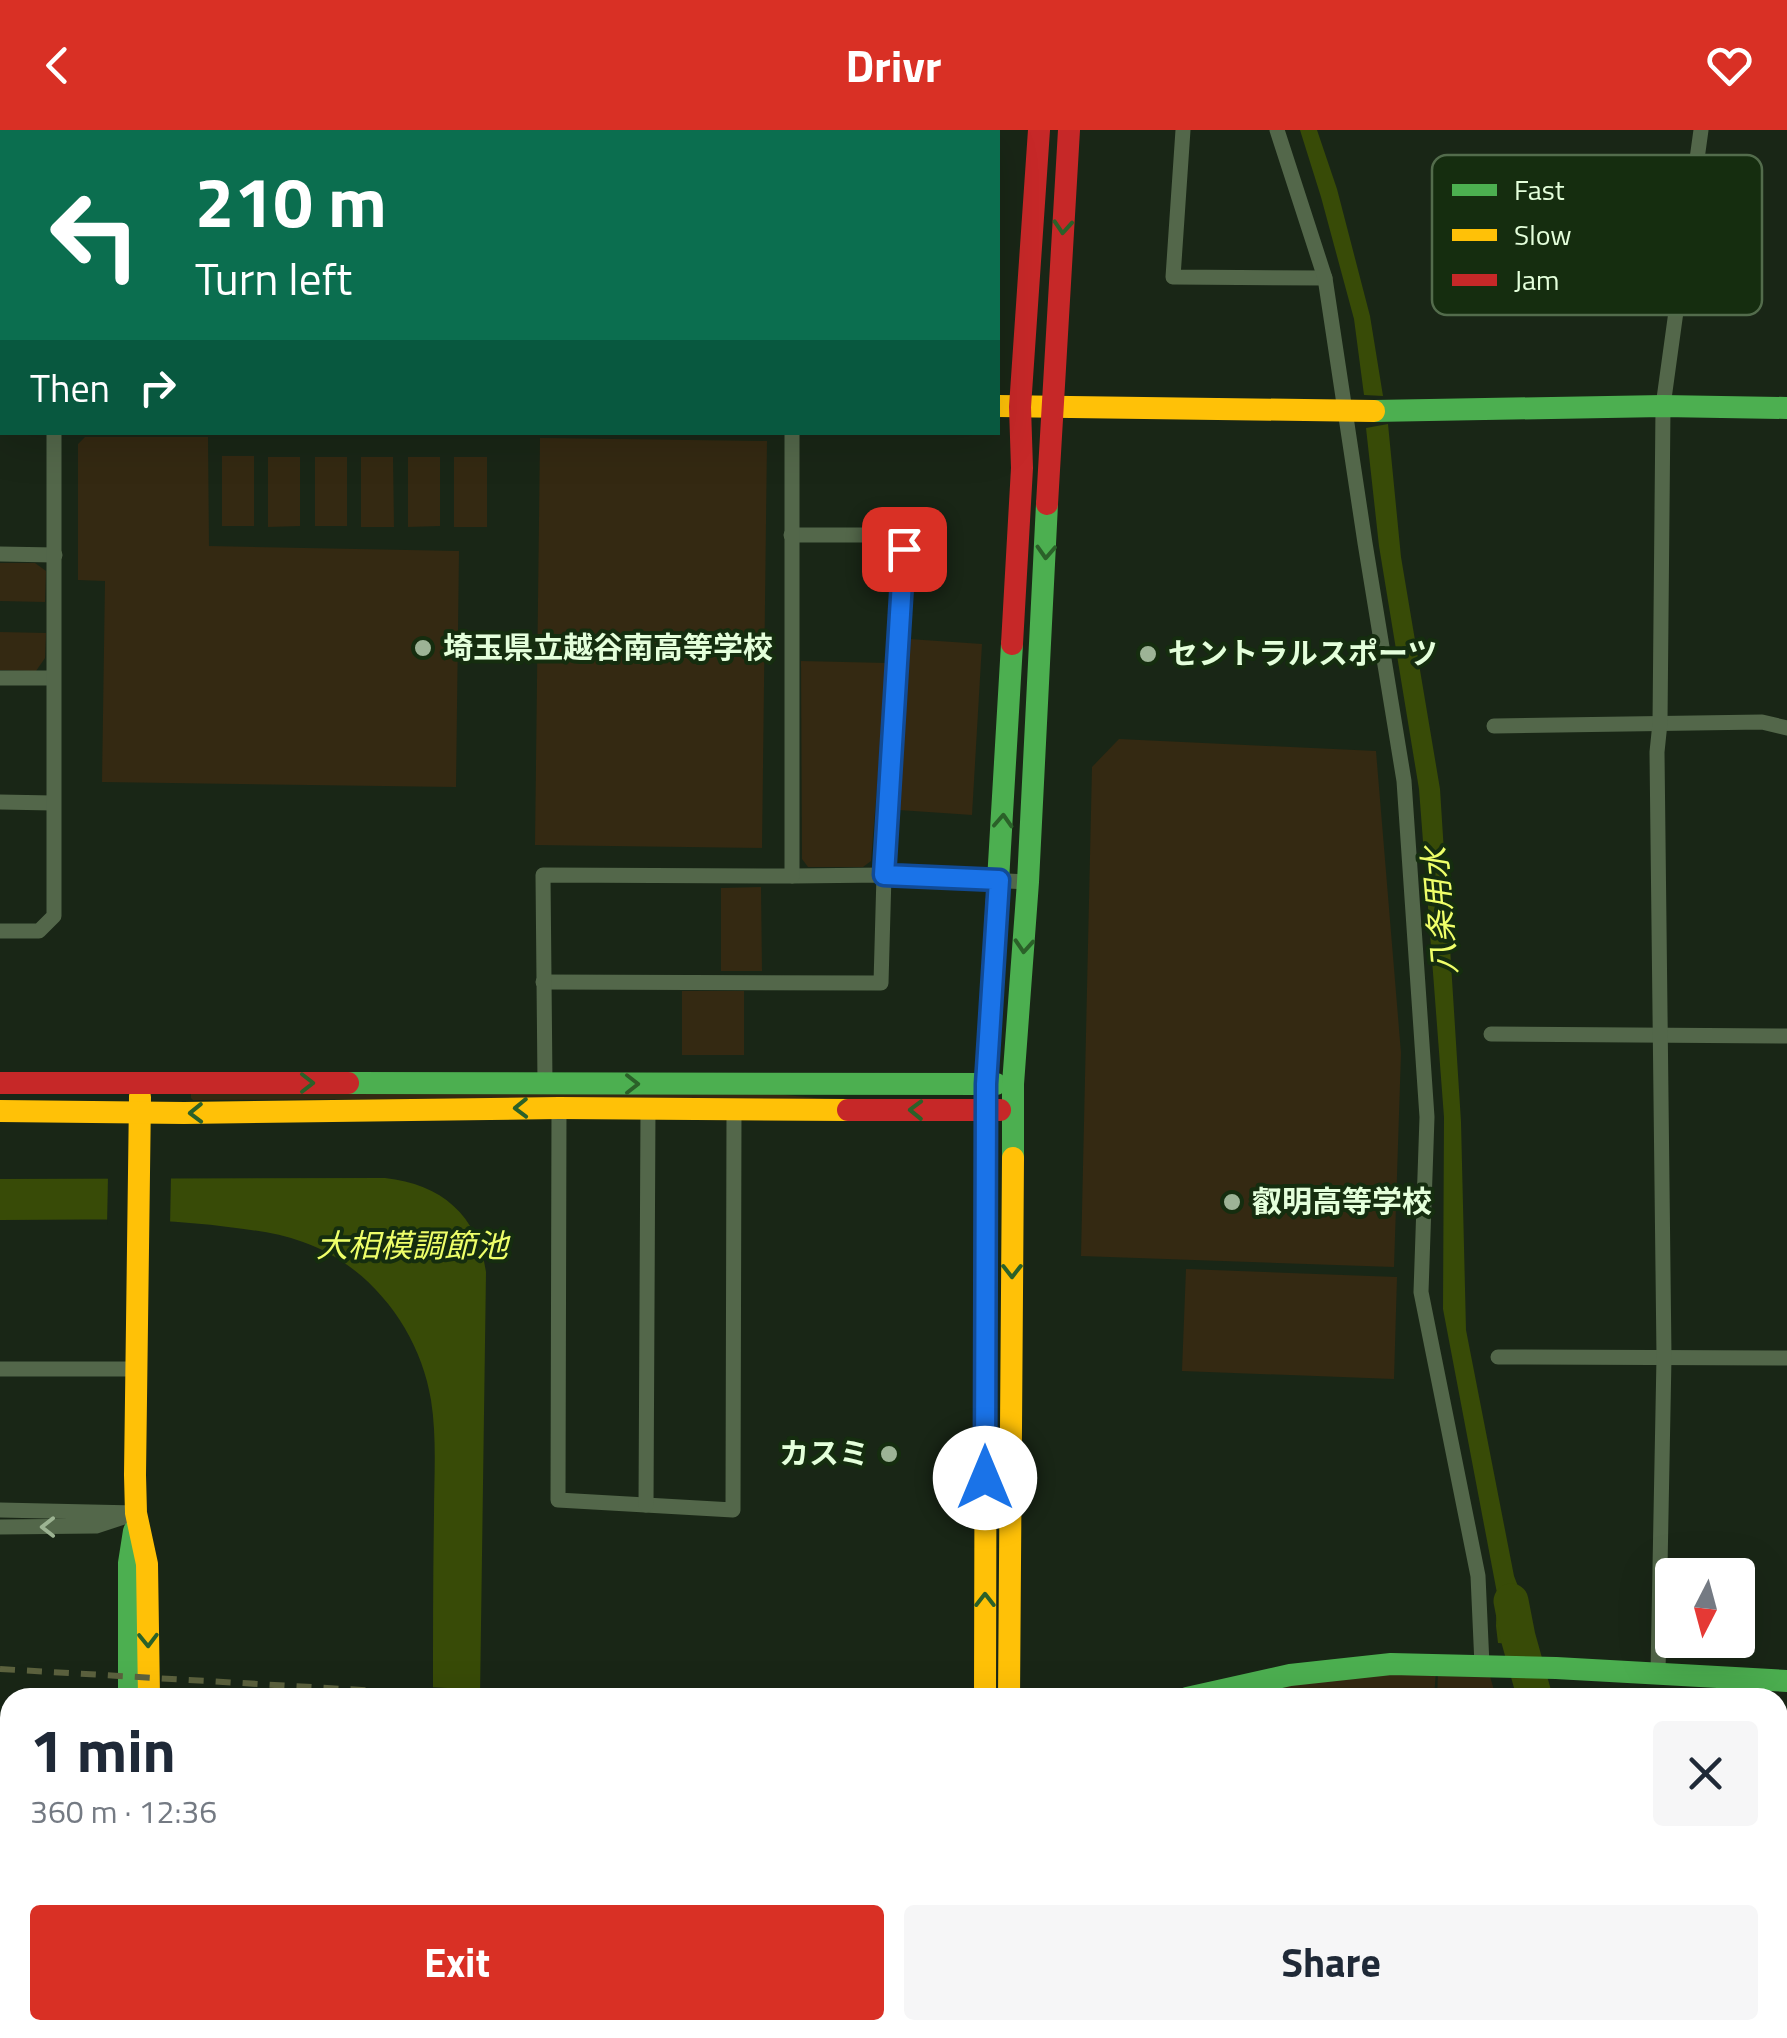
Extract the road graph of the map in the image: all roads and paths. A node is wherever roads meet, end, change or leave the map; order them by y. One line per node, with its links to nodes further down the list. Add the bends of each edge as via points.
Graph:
1 (1039, 130): 9 (street)
2 (1069, 130): 11 (street, one-way to 11)
3 (1182, 130): 7 (street, via 1173,277)
4 (1277, 130): 7 (street)
5 (1701, 130): 6 (street)
6 (1697, 155)
7 (1325, 278): 13 (street)
8 (1675, 315): 10 (street)
9 (1009, 406): 11 (street); 28 (street, one-way to 9, via 1022,468)
10 (1662, 406): 12 (street); 13 (street); 21 (street)
11 (1052, 407): 13 (street); 29 (street, one-way to 29)
12 (1787, 408)
13 (1356, 410): 56 (street, via 1404,781 1427,1117 1422,1292)
14 (54, 435): 18 (street)
15 (792, 435): 16 (street)
16 (790, 535): 26 (street, via 892,535 904,549); 27 (street)
17 (0, 554): 18 (street)
18 (54, 556): 20 (street)
19 (0, 678): 20 (street)
20 (53, 678): 25 (street)
21 (1660, 723): 22 (street); 23 (street, via 1762,722); 33 (street)
22 (1494, 726)
23 (1787, 728)
24 (0, 802): 25 (street)
25 (53, 803): 30 (street, via 54,916 39,931)
26 (884, 875): 27 (street); 28 (street); 31 (street, via 882,983)
27 (792, 876): 31 (street, via 543,875)
28 (999, 880): 29 (street); 38 (street)
29 (1028, 882): 39 (street, one-way to 39)
30 (0, 931)
31 (544, 982): 37 (street)
32 (1491, 1034): 33 (street)
33 (1661, 1034): 34 (street); 47 (street)
34 (1787, 1036)
35 (0, 1083): 36 (street)
36 (140, 1084): 37 (street, one-way to 37); 46 (street)
37 (545, 1084): 38 (street, one-way to 38)
38 (986, 1084): 39 (street); 43 (street)
39 (1013, 1084): 44 (street)
40 (559, 1108): 41 (street); 46 (street, one-way to 46); 52 (street, via 558,1500)
41 (648, 1108): 42 (street); 52 (street)
42 (734, 1110): 43 (street, one-way to 42); 52 (street, via 733,1510)
43 (985, 1110): 44 (street); 61 (street, one-way to 43)
44 (1014, 1110): 62 (street, one-way to 62)
45 (0, 1111): 46 (street)
46 (140, 1113): 50 (street)
47 (1664, 1357): 48 (street); 49 (street); 57 (street)
48 (1498, 1358)
49 (1787, 1358)
50 (136, 1368): 51 (street); 54 (street)
51 (0, 1369)
52 (646, 1505)
53 (0, 1510): 54 (street)
54 (136, 1513): 55 (street, one-way to 55, via 96,1526); 59 (street); 60 (street, one-way to 60, via 147,1564)
55 (0, 1527)
56 (1493, 1665): 57 (street); 63 (street, via 1332,1669)
57 (1658, 1673): 58 (street)
58 (1787, 1681)
59 (129, 1688)
60 (149, 1688)
61 (985, 1688)
62 (1009, 1688)
63 (1229, 1688)

